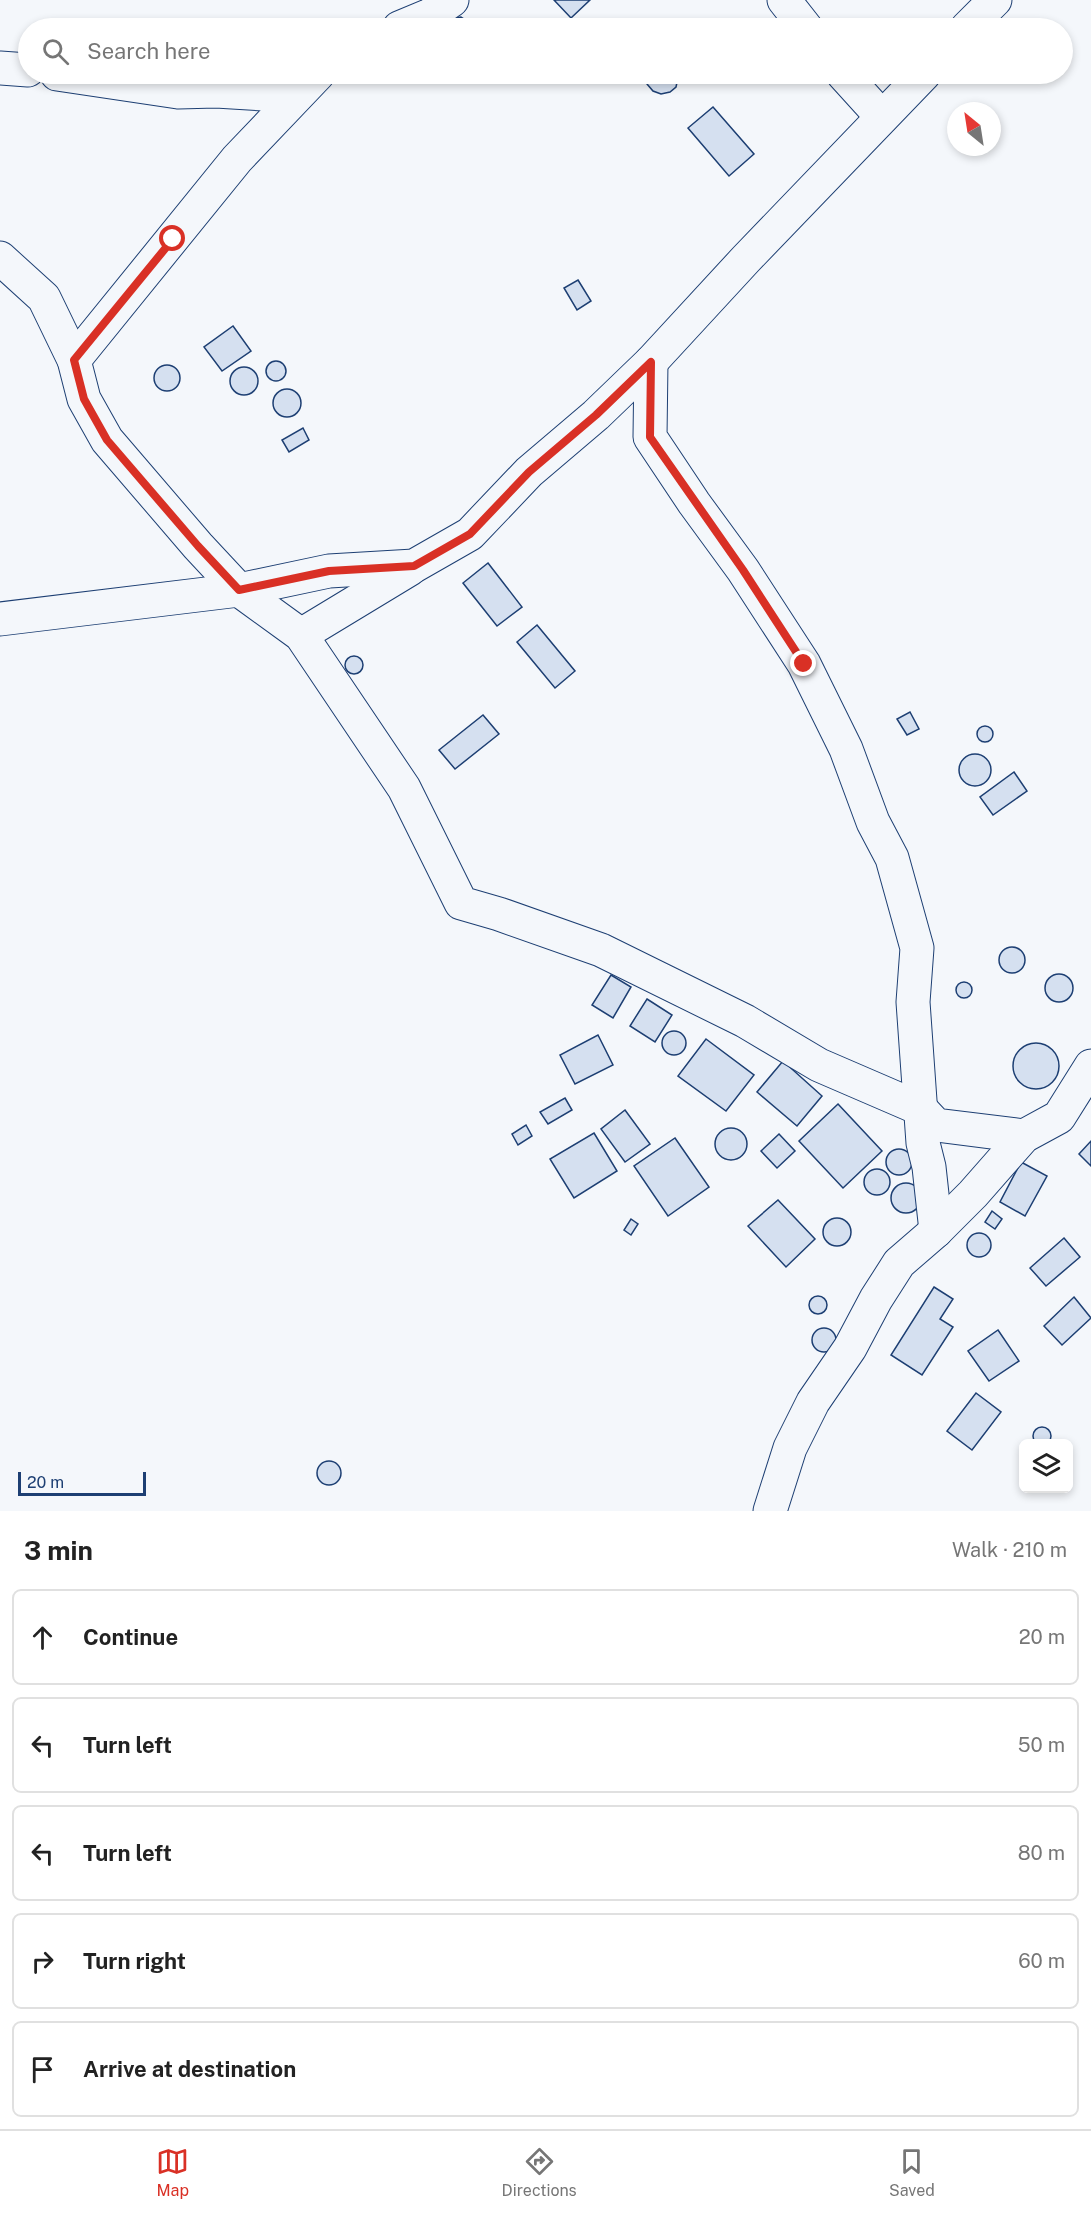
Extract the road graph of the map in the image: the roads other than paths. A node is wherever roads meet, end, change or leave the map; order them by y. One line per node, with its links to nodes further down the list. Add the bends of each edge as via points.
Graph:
1 (453, 0): 4 (street)
2 (784, 0): 5 (street)
3 (995, 0): 6 (street)
4 (423, 18)
5 (798, 18)
6 (978, 18)
7 (0, 68): 8 (street)
8 (18, 69)
9 (124, 84): 12 (street, via 178,92)
10 (852, 84): 13 (street)
11 (914, 84): 13 (street)
12 (307, 85): 15 (street, via 210,191)
13 (882, 117): 16 (street)
14 (0, 258): 15 (street, via 44,298)
15 (74, 360): 18 (street, via 84,399 107,440)
16 (651, 362): 17 (street, via 529,472 470,534); 22 (street, via 650,437 804,664 846,749 873,822 892,858 917,948 913,1002)
17 (414, 566): 18 (street, via 329,571); 20 (street)
18 (239, 590): 19 (street); 20 (street)
19 (0, 619)
20 (301, 635): 22 (street, via 404,788 461,903 601,950 745,1021 819,1065)
21 (1091, 1066): 23 (street, via 1059,1117)
22 (921, 1109): 23 (street, via 936,1125); 24 (street)
23 (1024, 1136): 24 (street)
24 (936, 1231): 25 (street, via 899,1263 850,1348 813,1402 790,1448)
25 (770, 1511)

